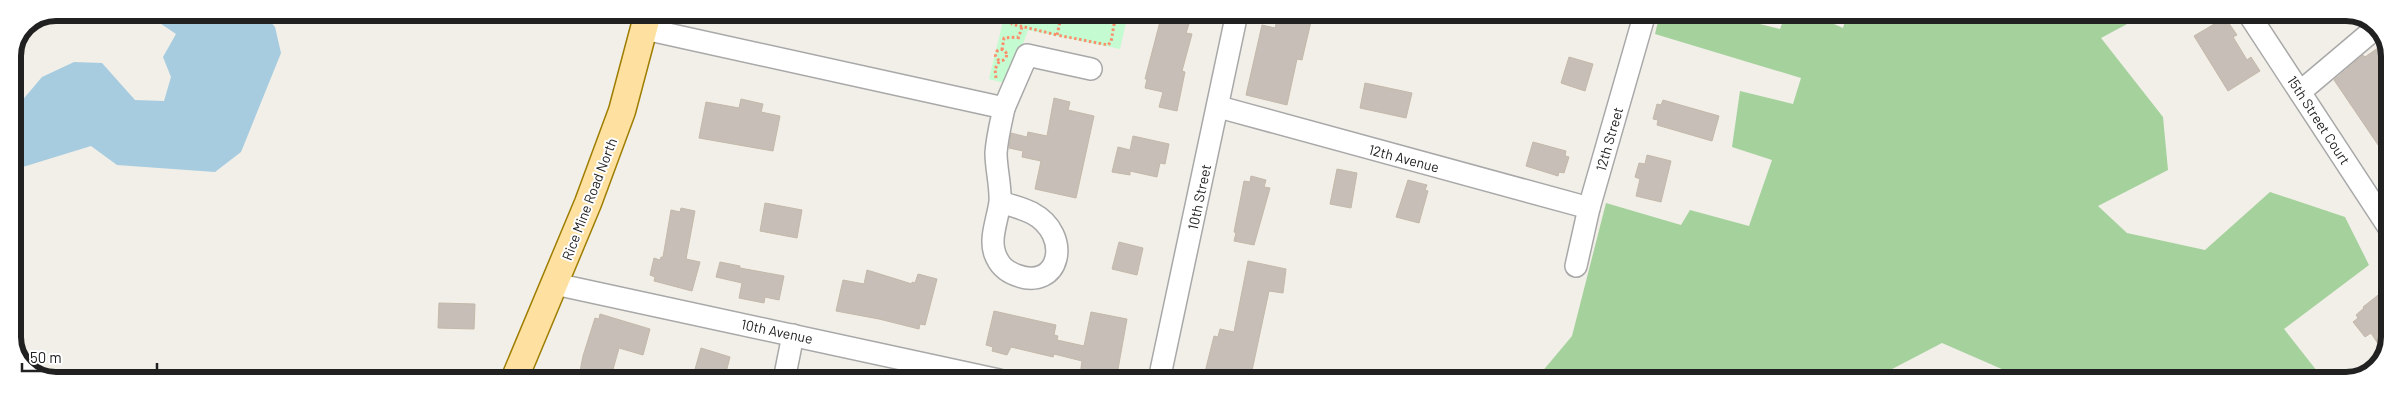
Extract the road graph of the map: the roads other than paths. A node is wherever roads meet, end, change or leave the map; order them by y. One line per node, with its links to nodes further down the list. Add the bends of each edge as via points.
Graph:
1 (647, 21): 15 (main road, Rice Mine Road North, via 622,111)
2 (648, 21): 10 (street)
3 (1235, 22): 9 (street, 10th Street)
4 (1643, 22): 12 (street, 12th Street)
5 (2254, 22): 8 (street, 15th Street Court)
6 (2371, 32): 8 (street)
7 (1091, 69): 10 (street, via 1027,55)
8 (2300, 92): 13 (street, 15th Street Court)
9 (1219, 107): 12 (street, 12th Avenue); 20 (street, 10th Street)
10 (1004, 108): 11 (street, via 996,152)
11 (1000, 202)
12 (1590, 208): 14 (street, 12th Street)
13 (2380, 215)
14 (1576, 266)
15 (555, 284): 16 (street, 10th Avenue); 17 (main road, Rice Mine Road North)
16 (793, 335): 18 (street); 19 (street, 10th Avenue)
17 (518, 371)
18 (786, 371)
19 (960, 371)
20 (1162, 371)

